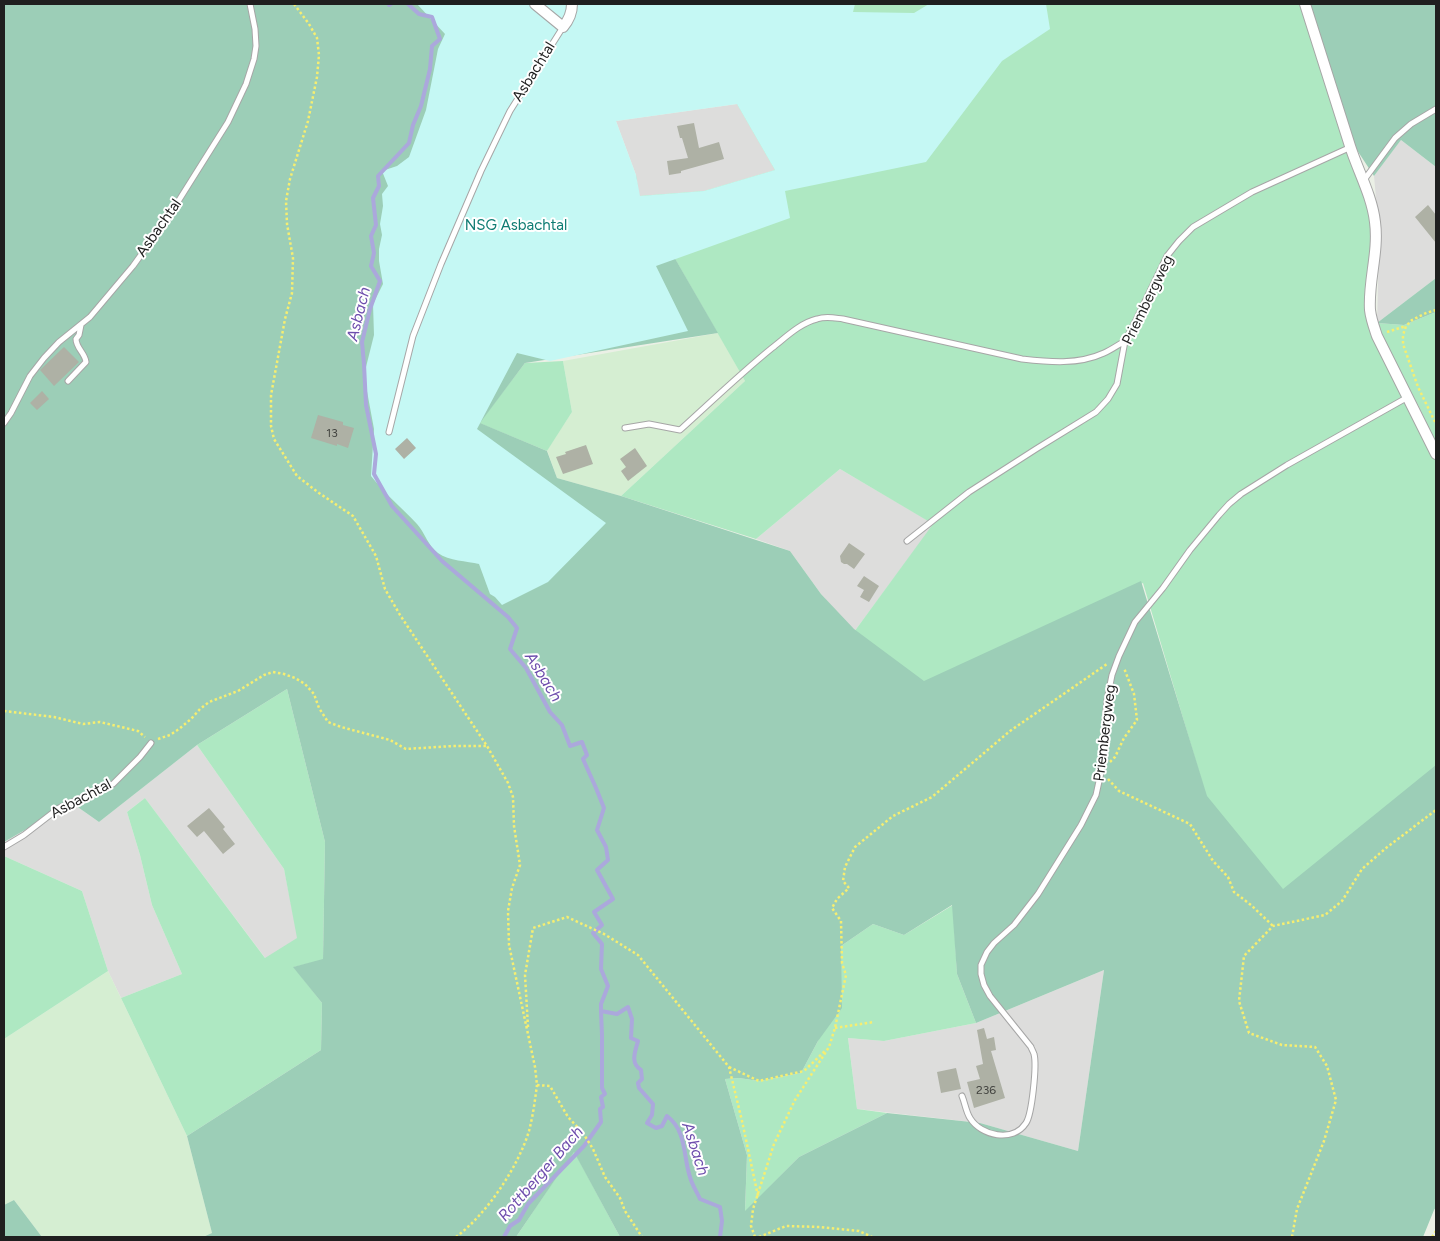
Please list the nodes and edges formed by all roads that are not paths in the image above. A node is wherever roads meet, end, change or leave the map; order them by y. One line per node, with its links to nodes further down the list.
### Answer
1 (250, 4): 9 (lane, Asbachtal)
2 (535, 4): 5 (street, Asbachtal)
3 (572, 4): 5 (street)
4 (1305, 4): 7 (street)
5 (563, 27): 15 (lane, Asbachtal)
6 (1436, 109): 8 (lane)
7 (1351, 147): 8 (street); 10 (lane, Priembergweg)
8 (1364, 180): 12 (street)
9 (81, 324): 11 (lane); 13 (lane, Asbachtal)
10 (1125, 341): 14 (lane); 17 (lane, Priembergweg)
11 (68, 381)
12 (1408, 397): 16 (street); 20 (lane, Priembergweg)
13 (4, 423)
14 (626, 428)
15 (389, 432)
16 (1436, 454)
17 (907, 541)
18 (151, 743): 19 (lane, Asbachtal)
19 (4, 847)
20 (962, 1096)

